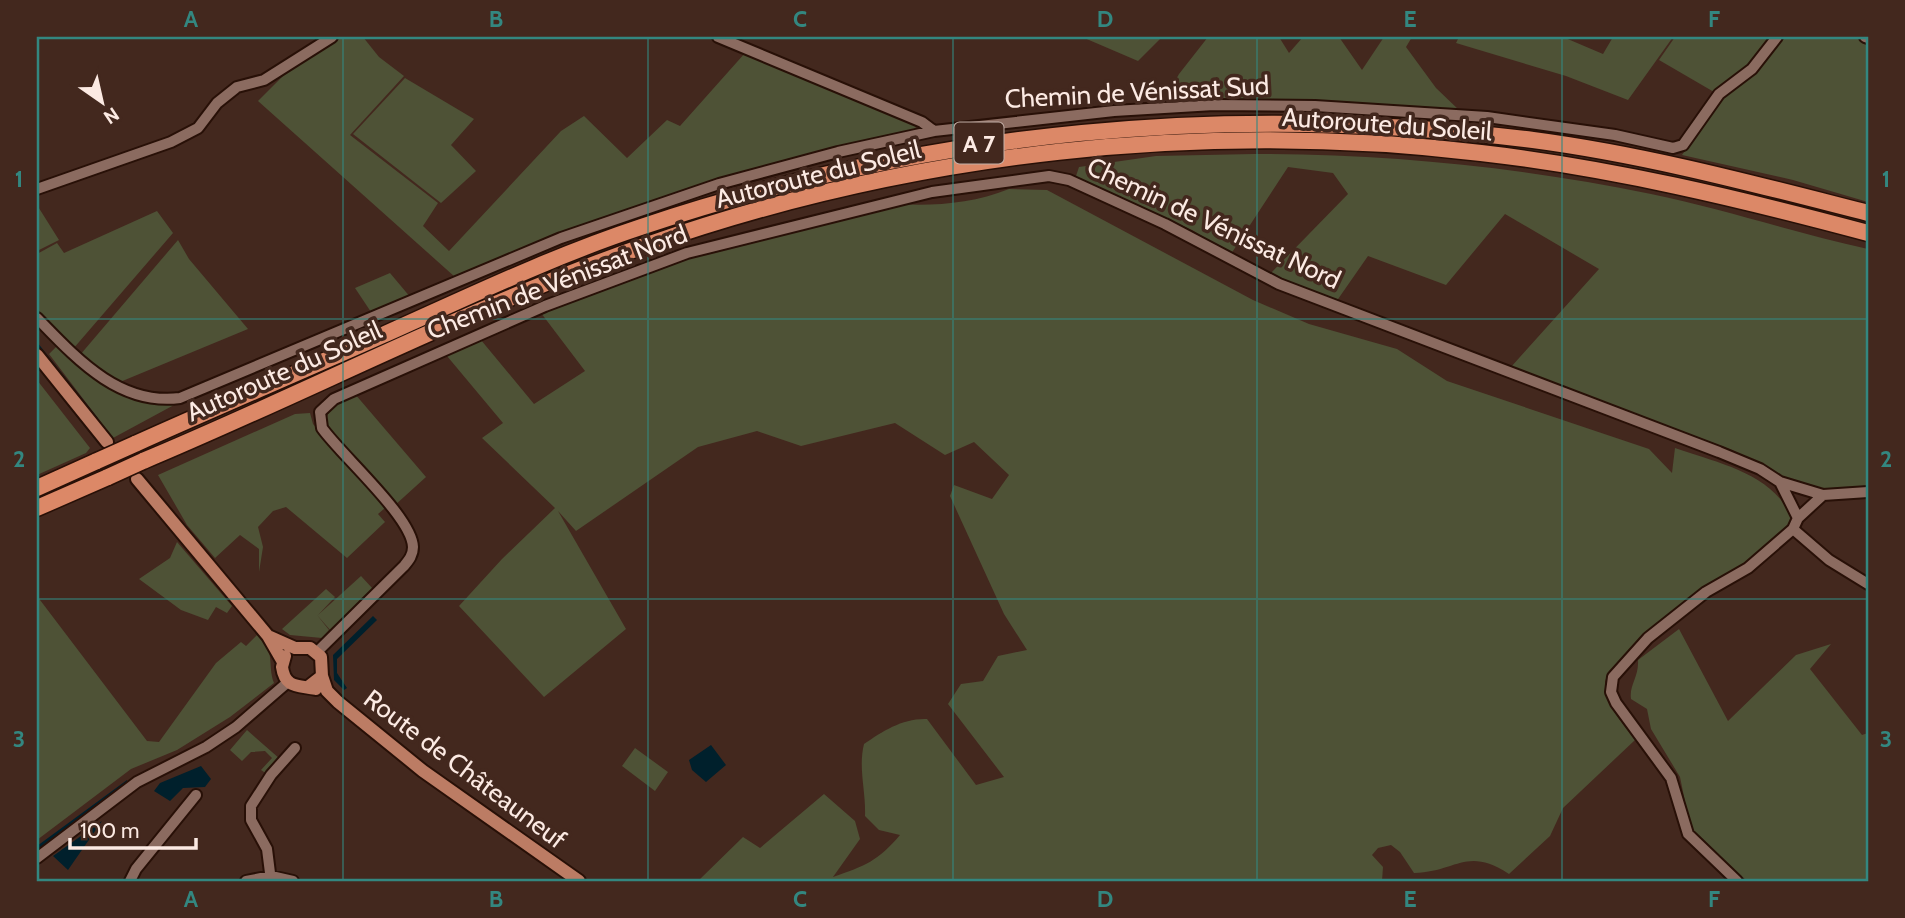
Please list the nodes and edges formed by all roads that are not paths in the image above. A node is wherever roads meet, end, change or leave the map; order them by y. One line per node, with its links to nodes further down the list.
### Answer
1 (332, 37): 5 (street)
2 (718, 37): 4 (street)
3 (1777, 37): 4 (street, Chemin de Vénissat Sud)
4 (934, 131): 8 (street)
5 (37, 188)
6 (1868, 214): 13 (highway, Autoroute du Soleil / A 7, bridge)
7 (1868, 233): 16 (highway, Autoroute du Soleil / A 7, bridge)
8 (37, 318)
9 (37, 355): 10 (main road)
10 (107, 442)
11 (137, 480): 19 (main road)
12 (1780, 482): 15 (street, Chemin de Vénissat Nord); 17 (street); 21 (street, Chemin de Vénissat Nord)
13 (37, 488)
14 (1868, 492): 15 (street)
15 (1823, 495): 17 (street)
16 (37, 508)
17 (1796, 523): 18 (street); 35 (street)
18 (1868, 584)
19 (268, 636): 20 (main road); 22 (main road)
20 (295, 648): 21 (main road); 22 (main road)
21 (317, 652): 23 (main road, Route de Châteauneuf)
22 (283, 662): 24 (main road)
23 (322, 676): 25 (main road); 26 (main road, Route de Châteauneuf)
24 (288, 682): 25 (main road, Route de Châteauneuf); 29 (street)
25 (308, 687): 26 (main road, Route de Châteauneuf)
26 (327, 691): 34 (main road, Route de Châteauneuf)
27 (295, 748): 30 (street)
28 (196, 795): 31 (street)
29 (37, 858)
30 (271, 879): 32 (street); 33 (street)
31 (130, 881)
32 (246, 881)
33 (293, 881)
34 (579, 881)
35 (1737, 881)

